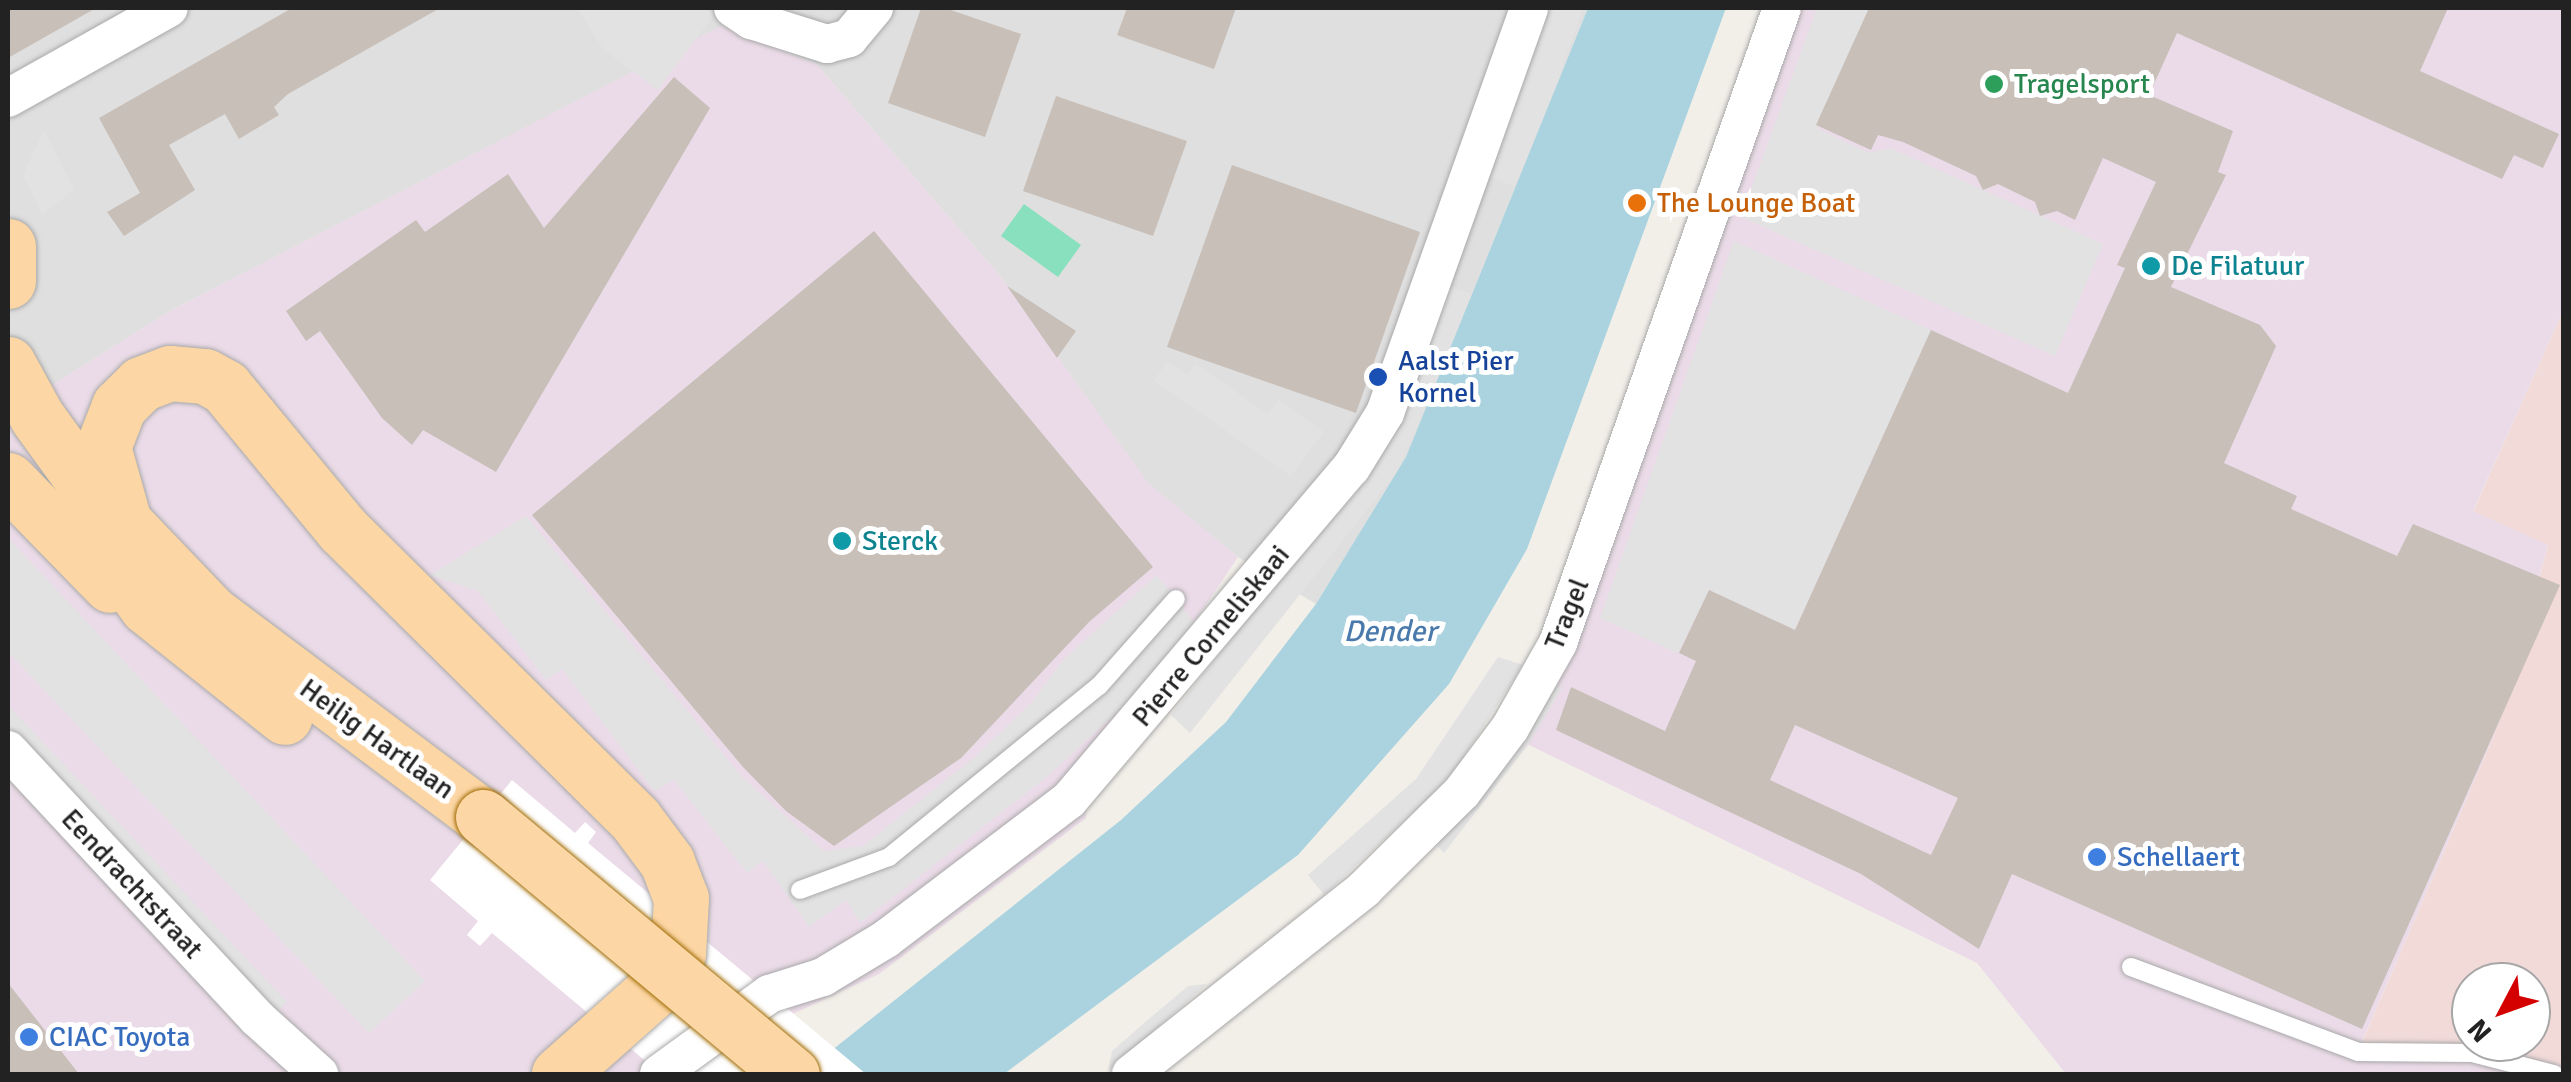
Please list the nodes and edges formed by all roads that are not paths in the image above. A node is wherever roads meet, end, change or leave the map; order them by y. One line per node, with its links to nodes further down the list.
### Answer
1 (169, 8): 6 (street)
2 (733, 8): 3 (street)
3 (874, 8)
4 (1529, 8): 23 (street, Pierre Corneliskaai)
5 (1782, 8): 26 (street, Tragel)
6 (10, 101)
7 (8, 246): 8 (main road)
8 (8, 281)
9 (8, 364): 12 (main road, Heilig Hartlaan)
10 (8, 417): 14 (main road, Heilig Hartlaan)
11 (8, 480): 14 (main road)
12 (124, 522): 16 (main road, Heilig Hartlaan); 22 (main road)
13 (1176, 599): 17 (lane)
14 (147, 607): 16 (main road, Heilig Hartlaan)
15 (8, 750): 19 (street, Eendrachtstraat)
16 (471, 831): 24 (main road, Heilig Hartlaan); 25 (main road, Heilig Hartlaan, bridge)
17 (800, 890)
18 (2131, 966): 27 (lane)
19 (256, 1018): 20 (street, Eendrachtstraat); 21 (street, Eendrachtstraat)
20 (289, 1074)
21 (319, 1074)
22 (559, 1074)
23 (659, 1074)
24 (734, 1074)
25 (792, 1074)
26 (1131, 1074)
27 (2554, 1074)

